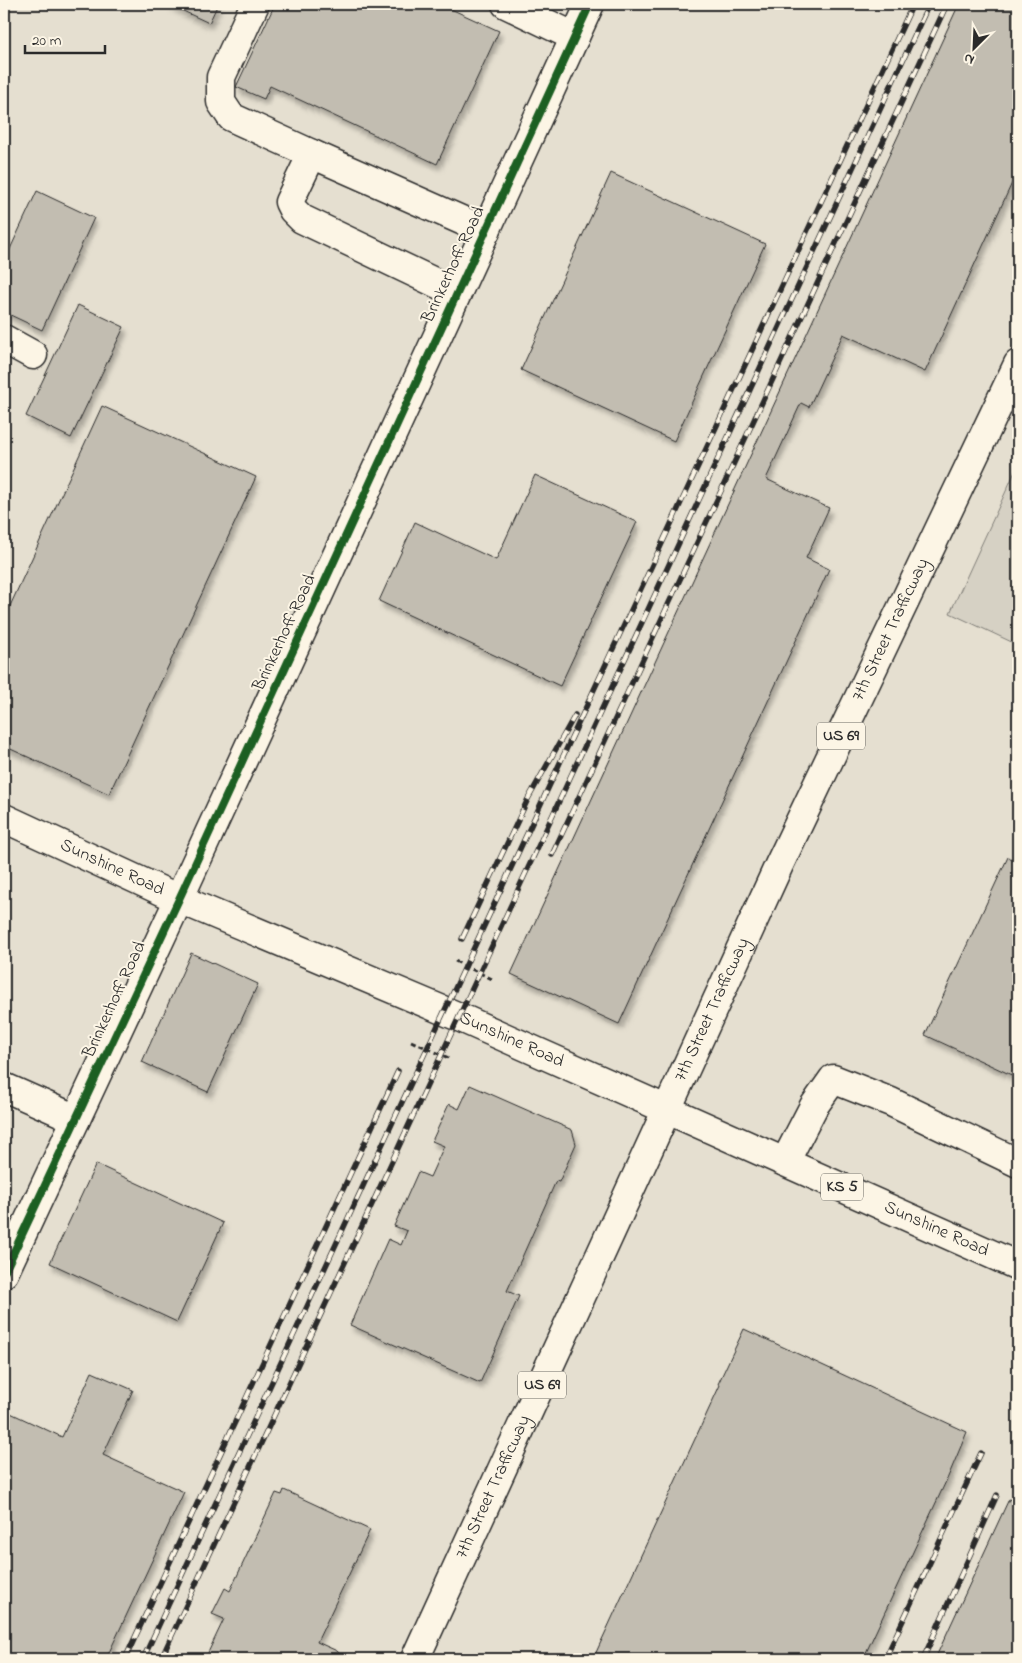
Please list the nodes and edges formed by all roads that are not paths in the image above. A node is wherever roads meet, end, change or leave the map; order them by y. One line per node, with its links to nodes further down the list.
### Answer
1 (256, 4): 5 (main road)
2 (506, 4): 4 (main road)
3 (590, 4): 4 (main road, Brinkerhoff Road)
4 (575, 37): 6 (main road, Brinkerhoff Road)
5 (312, 154): 6 (main road); 7 (main road)
6 (486, 231): 7 (main road, Brinkerhoff Road)
7 (457, 293): 12 (main road, Brinkerhoff Road)
8 (4, 340): 9 (main road)
9 (33, 354)
10 (1018, 364): 14 (main road, 7th Street Trafficway / US 69)
11 (4, 818): 12 (main road, Sunshine Road)
12 (179, 899): 14 (main road, Sunshine Road); 15 (main road, Brinkerhoff Road)
13 (4, 1087): 15 (main road)
14 (668, 1110): 16 (main road, Sunshine Road / KS 5); 20 (main road, 7th Street Trafficway / US 69)
15 (76, 1119): 19 (main road, Brinkerhoff Road)
16 (784, 1162): 17 (main road); 18 (main road, Sunshine Road / KS 5)
17 (1018, 1163)
18 (1018, 1266)
19 (4, 1272)
20 (416, 1659)

